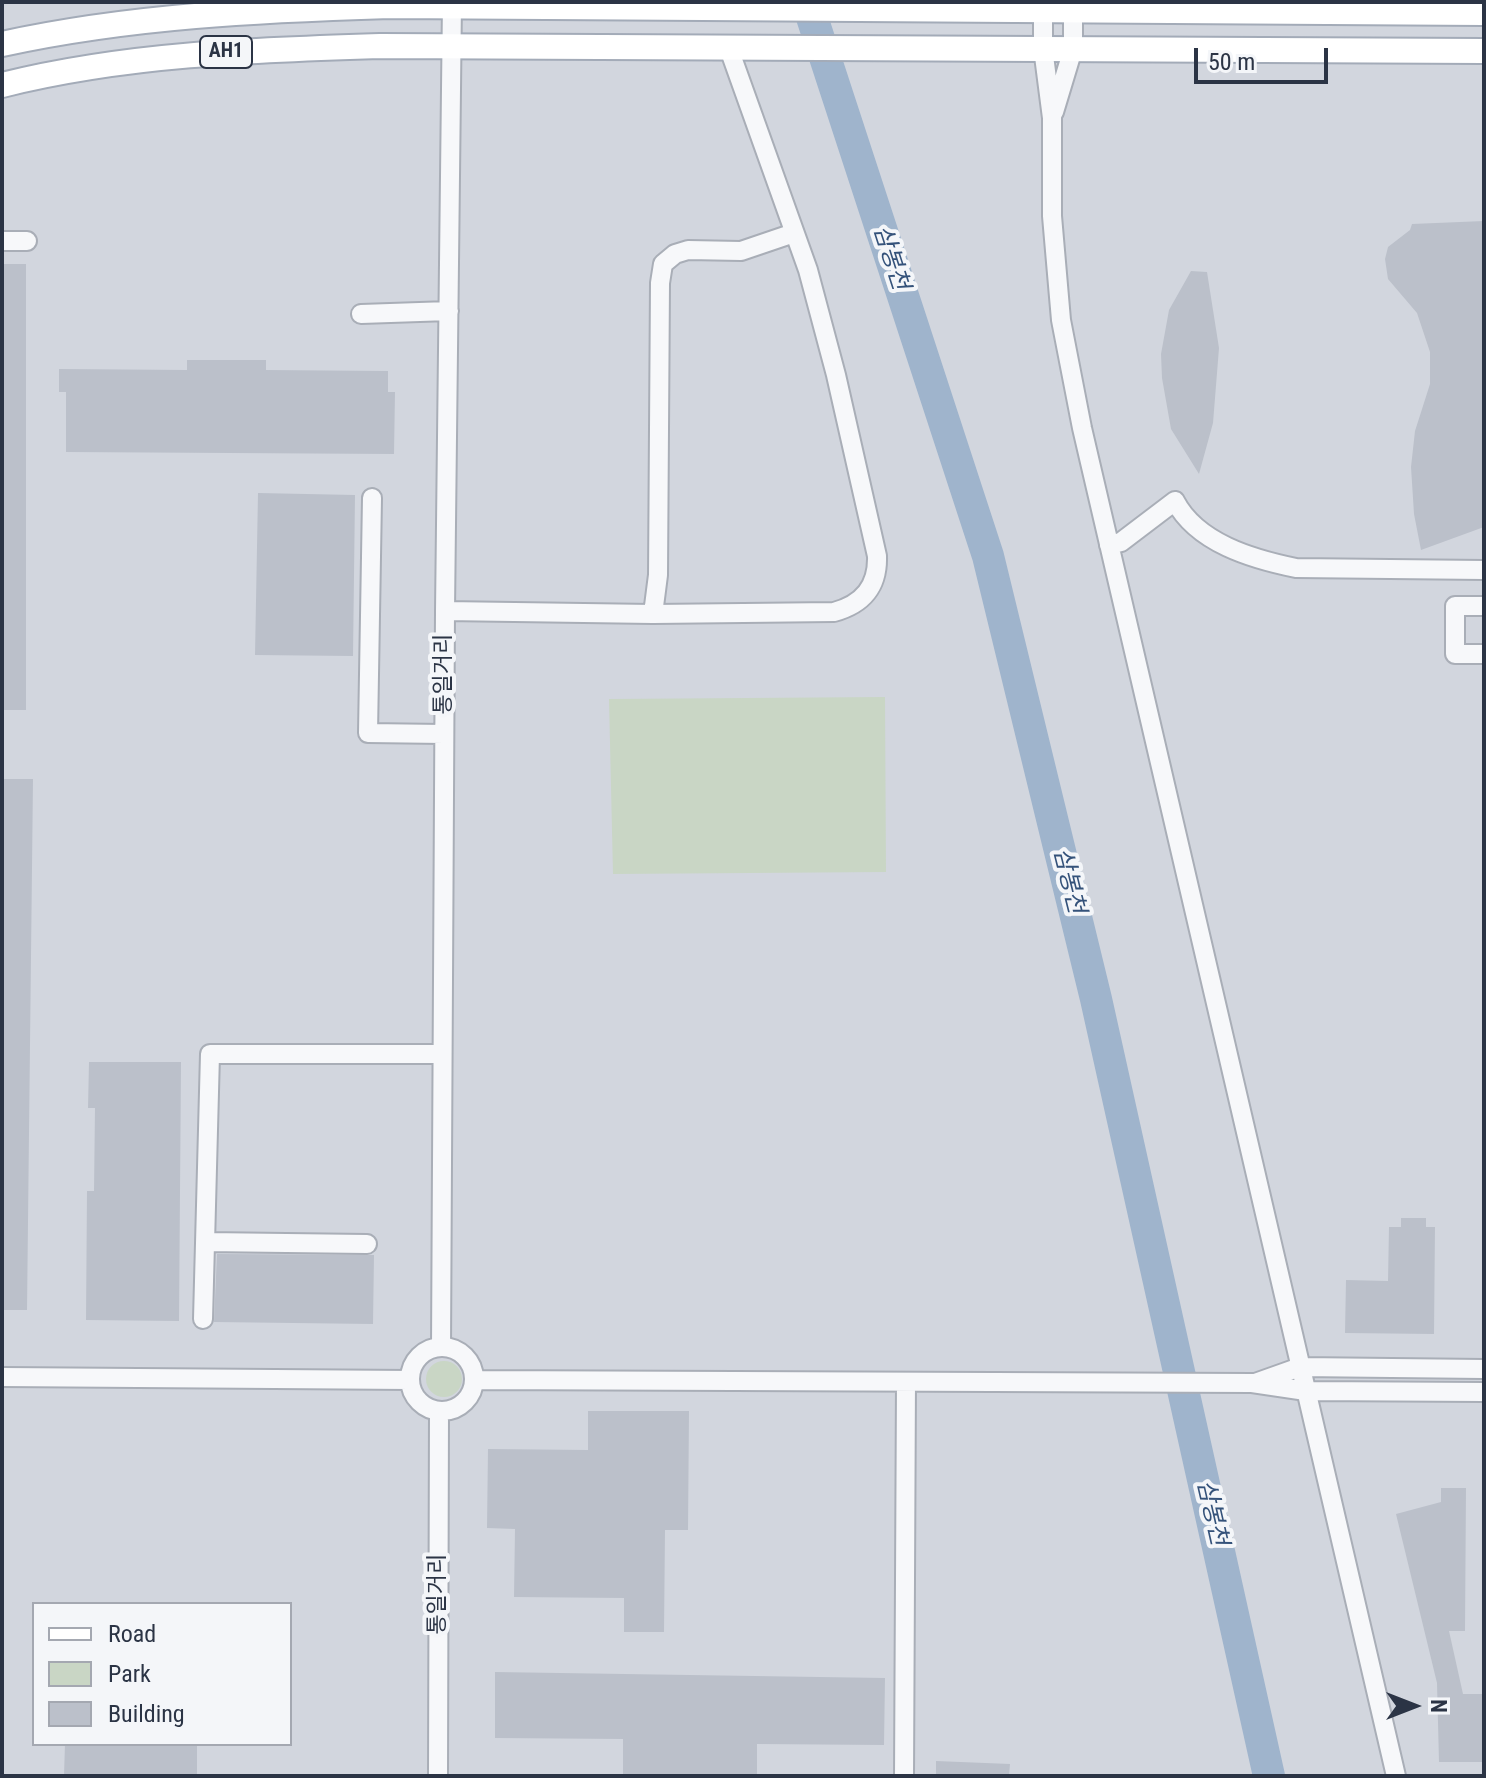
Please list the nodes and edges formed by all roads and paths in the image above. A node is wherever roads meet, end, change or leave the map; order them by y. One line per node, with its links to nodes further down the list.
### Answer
1 (452, 4): 2 (main road, AH1); 5 (main road, AH1); 6 (street, 통일거리)
2 (1043, 6): 3 (main road, AH1); 8 (street)
3 (1073, 6): 4 (main road, AH1); 9 (street)
4 (1484, 13)
5 (2, 44)
6 (452, 45): 7 (main road, AH1); 11 (main road, AH1); 16 (street, 통일거리)
7 (728, 46): 8 (main road, AH1); 13 (street)
8 (1043, 48): 9 (main road, AH1); 12 (street)
9 (1073, 49): 10 (main road, AH1); 12 (street)
10 (1484, 51)
11 (2, 85)
12 (1052, 118): 19 (street)
13 (794, 233): 23 (street); 23 (street)
14 (2, 241): 15 (street)
15 (27, 241)
16 (449, 311): 17 (street); 22 (street, 통일거리)
17 (361, 314)
18 (372, 498): 25 (street)
19 (1109, 545): 20 (street); 31 (street)
20 (1484, 570)
21 (1484, 606): 24 (street)
22 (445, 611): 23 (street); 25 (street, 통일거리)
23 (653, 614)
24 (1484, 654)
25 (444, 734): 26 (street, 통일거리)
26 (441, 1054): 27 (street); 30 (street, 통일거리)
27 (206, 1242): 28 (street); 29 (street)
28 (367, 1244)
29 (203, 1319)
30 (441, 1347): 34 (street); 35 (street)
31 (1300, 1367): 32 (street); 37 (street); 38 (street)
32 (1484, 1369)
33 (2, 1377): 34 (street)
34 (410, 1380): 40 (street)
35 (475, 1380): 36 (street); 40 (street)
36 (906, 1382): 37 (street); 42 (street)
37 (1252, 1383): 38 (street)
38 (1306, 1391): 39 (street); 43 (street)
39 (1484, 1392)
40 (439, 1411): 41 (street, 통일거리)
41 (438, 1776)
42 (904, 1776)
43 (1396, 1776)

